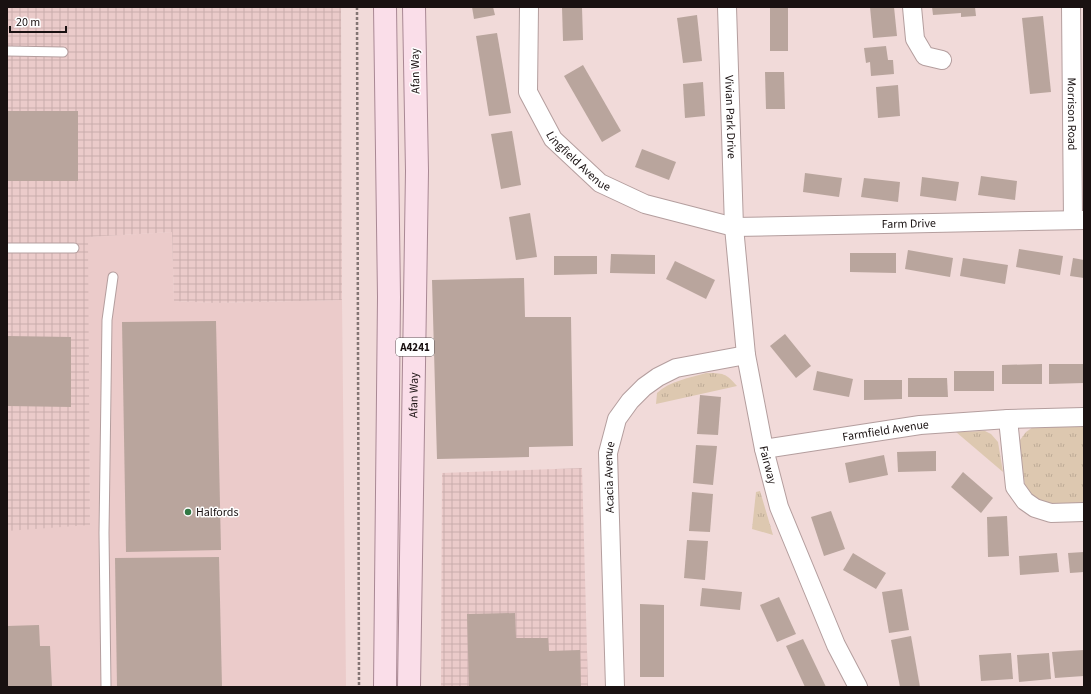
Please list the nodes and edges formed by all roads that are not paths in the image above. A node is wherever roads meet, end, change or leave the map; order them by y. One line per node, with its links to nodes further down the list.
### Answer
1 (385, 7): 21 (main road, A4241)
2 (414, 7): 22 (main road, Afan Way / A4241)
3 (529, 7): 11 (street, Lingfield Avenue)
4 (727, 7): 11 (street, Vivian Park Drive)
5 (912, 7): 9 (street)
6 (1071, 7): 10 (street, Morrison Road)
7 (7, 51): 8 (lane)
8 (63, 52)
9 (942, 60)
10 (1079, 220): 11 (street, Farm Drive)
11 (734, 227): 15 (street, Fairway)
12 (7, 248): 13 (lane)
13 (74, 248)
14 (113, 276): 20 (lane)
15 (746, 355): 18 (street, Fairway); 23 (street, Acacia Avenue)
16 (1084, 417): 17 (street, Farmfield Avenue)
17 (1008, 419): 18 (street, Farmfield Avenue); 19 (street)
18 (764, 449): 24 (street, Fairway)
19 (1084, 512)
20 (106, 687)
21 (385, 687)
22 (410, 687)
23 (615, 687)
24 (858, 687)

